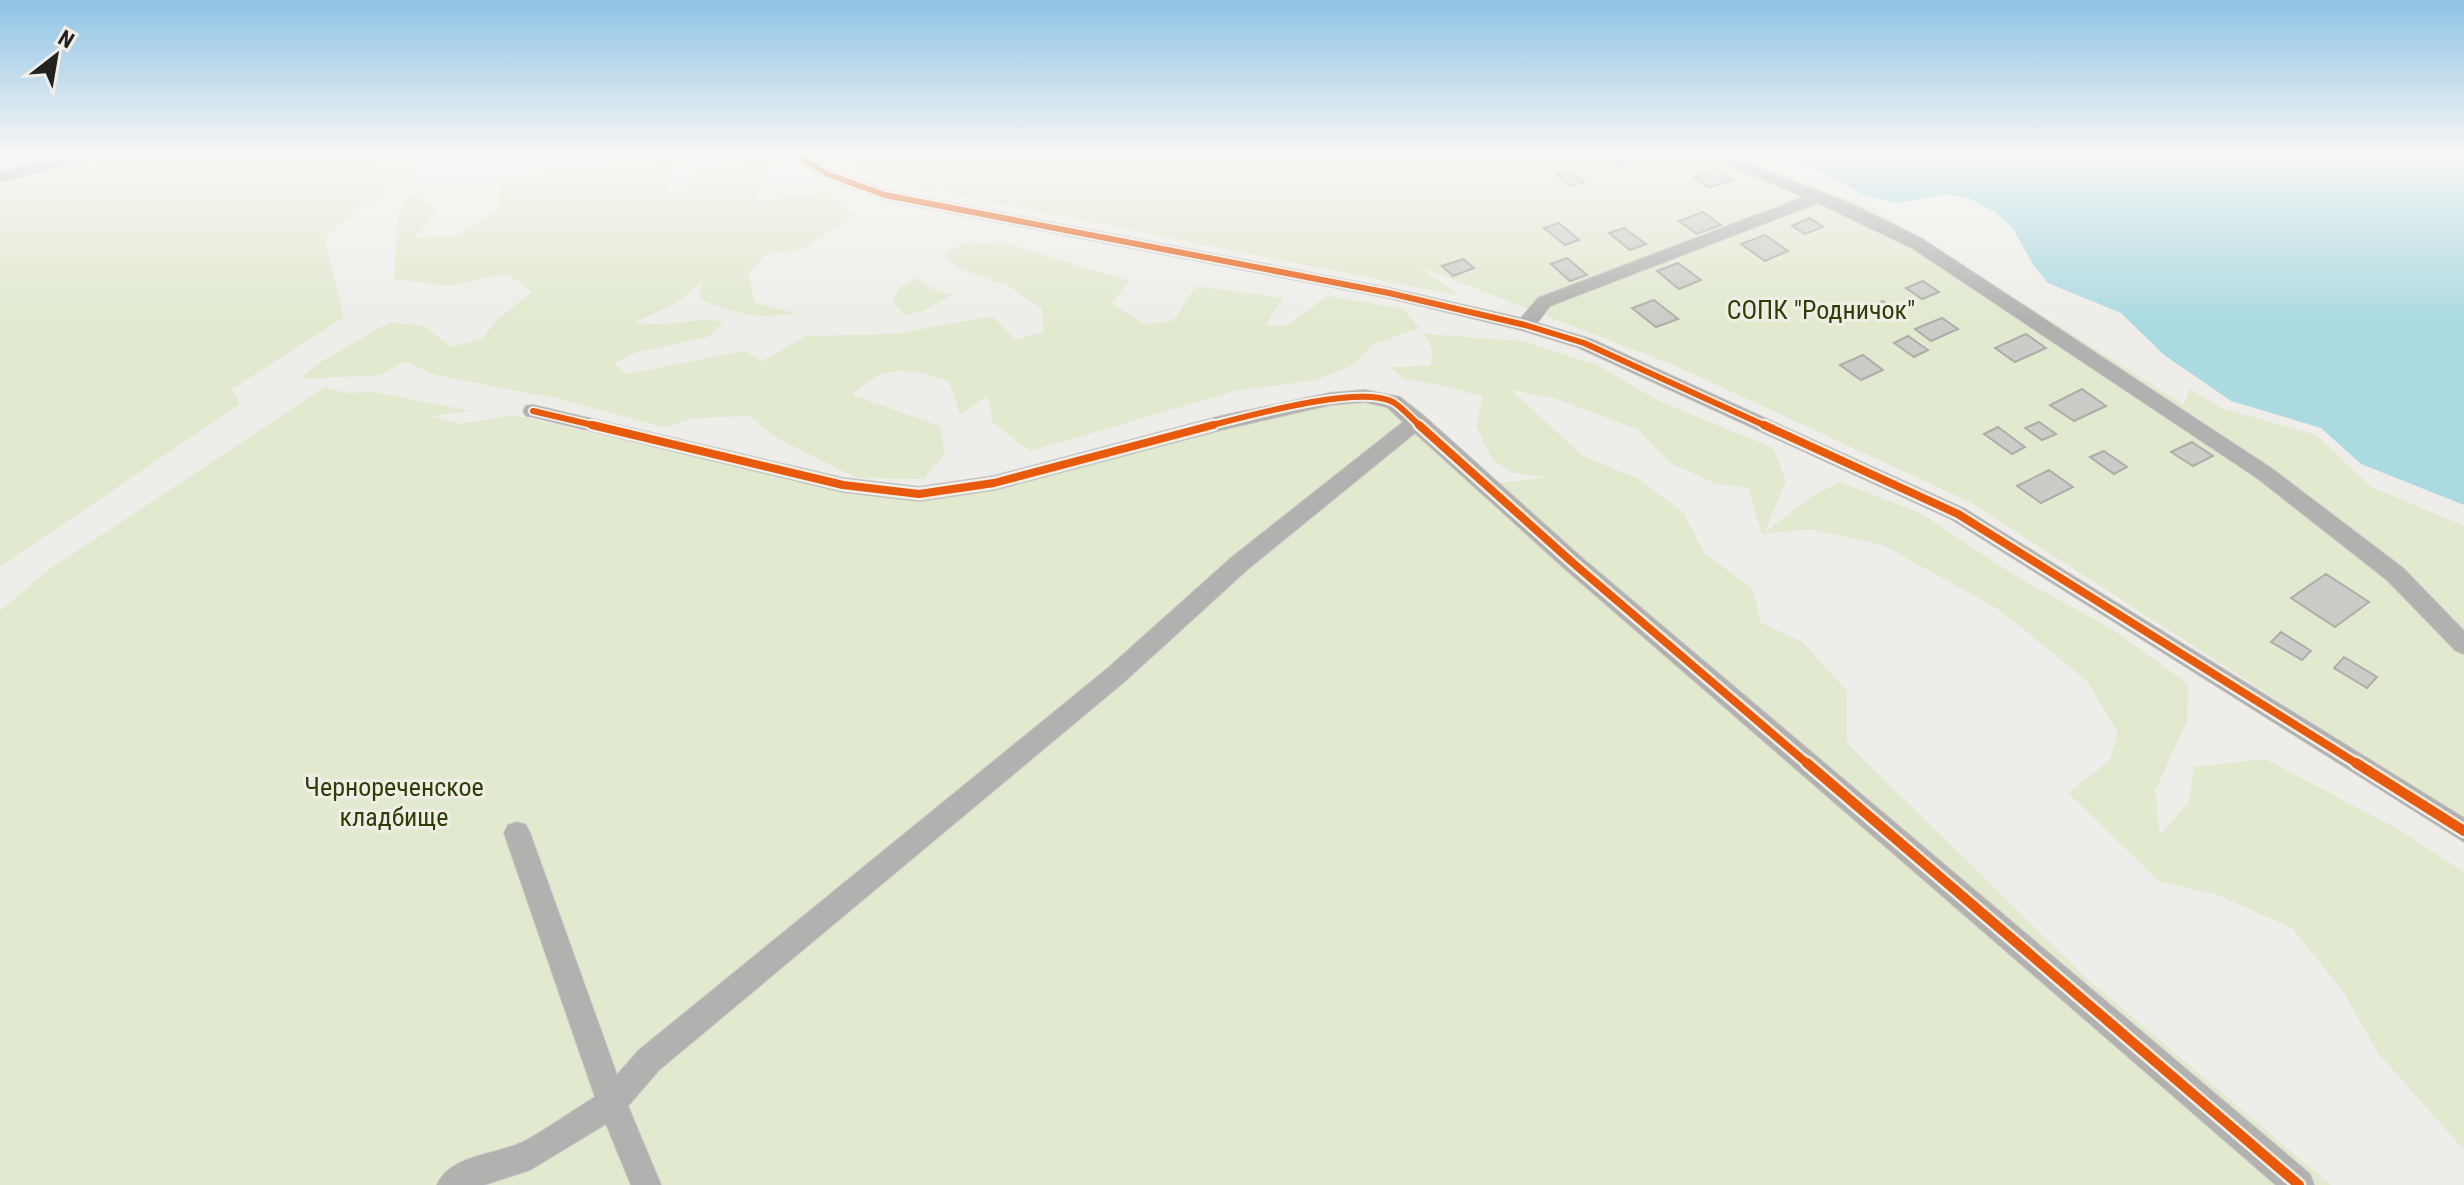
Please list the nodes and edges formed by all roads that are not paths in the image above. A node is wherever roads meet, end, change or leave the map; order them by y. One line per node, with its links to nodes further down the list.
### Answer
1 (959, 209): 4 (street)
2 (1786, 209): 4 (street)
3 (1849, 209): 7 (street)
4 (1525, 325): 8 (street)
5 (533, 411): 6 (street)
6 (1417, 421): 10 (street); 13 (street)
7 (2464, 645)
8 (2464, 831)
9 (517, 833): 10 (street)
10 (612, 1103): 11 (street); 12 (street)
11 (452, 1185)
12 (646, 1185)
13 (2299, 1185)

